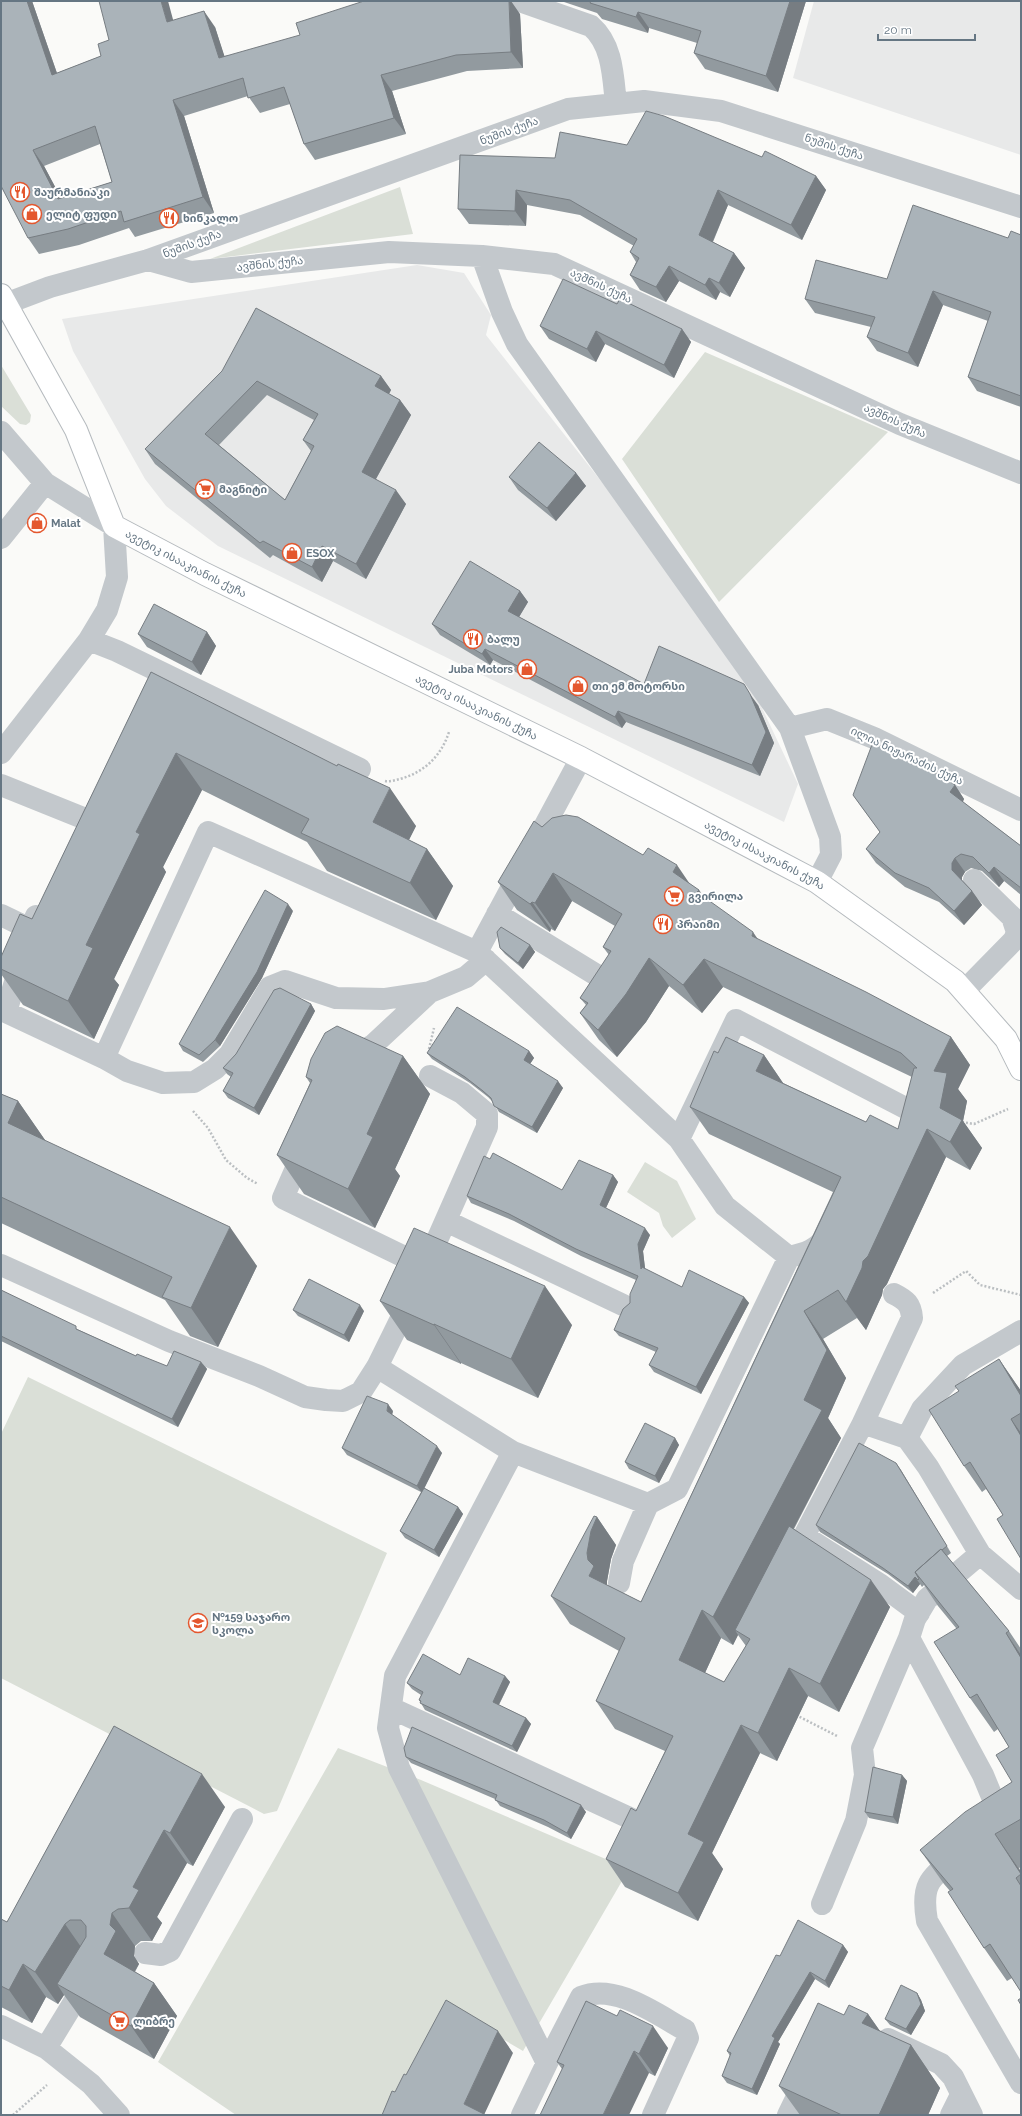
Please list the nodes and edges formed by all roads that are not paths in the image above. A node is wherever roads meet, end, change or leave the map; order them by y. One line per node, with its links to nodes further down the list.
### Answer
1 (520, 1): 2 (street)
2 (616, 104): 3 (street, ნუშის ქუჩა); 5 (street, ნუშის ქუჩა)
3 (1021, 207)
4 (482, 256): 5 (street, ავშნის ქუჩა); 8 (street, ავშნის ქუჩა); 13 (street)
5 (148, 260): 6 (street, ნუშის ქუჩა)
6 (3, 299): 10 (main road, ავეტიკ ისააკიანის ქუჩა)
7 (1, 432): 9 (street)
8 (1021, 473)
9 (45, 483): 10 (street); 11 (street)
10 (114, 526): 12 (street); 15 (main road, ავეტიკ ისააკიანის ქუჩა)
11 (1, 538)
12 (89, 640): 14 (street); 16 (street)
13 (790, 728): 19 (street, ილია ნიჟარაძის ქუჩა); 23 (street)
14 (1, 753)
15 (581, 758): 23 (main road, ავეტიკ ისააკიანის ქუჩა); 25 (street)
16 (360, 769)
17 (1, 785): 20 (street)
18 (93, 797): 20 (street)
19 (1021, 810)
20 (83, 818): 21 (street)
21 (72, 840)
22 (974, 880): 30 (street)
23 (817, 882): 30 (main road, ავეტიკ ისააკიანის ქუჩა)
24 (45, 897): 27 (street)
25 (497, 914): 28 (street); 29 (street)
26 (1, 915): 27 (street)
27 (30, 929): 32 (street)
28 (481, 956): 31 (street); 32 (street); 38 (street)
29 (603, 979)
30 (964, 991): 33 (main road, ავეტიკ ისააკიანის ქუჩა)
31 (430, 992): 32 (street); 34 (street)
32 (104, 1058)
33 (1021, 1068)
34 (336, 1074)
35 (430, 1076): 40 (street)
36 (918, 1114): 38 (street)
37 (311, 1133): 43 (street)
38 (679, 1139): 41 (street)
39 (838, 1219): 41 (street)
40 (446, 1221): 43 (street); 45 (street)
41 (789, 1257): 51 (street)
42 (1, 1265): 47 (street)
43 (425, 1267): 47 (street)
44 (894, 1294): 48 (street)
45 (624, 1305)
46 (1021, 1331): 49 (street)
47 (377, 1367): 50 (street)
48 (863, 1423): 49 (street); 52 (street)
49 (907, 1438): 53 (street)
50 (513, 1452): 51 (street); 59 (street)
51 (648, 1504): 55 (street)
52 (804, 1536): 54 (street); 57 (street)
53 (980, 1554): 56 (street); 57 (street)
54 (782, 1577)
55 (618, 1584)
56 (1021, 1589)
57 (919, 1613): 58 (street)
58 (909, 1638): 62 (street); 70 (street)
59 (391, 1708): 61 (street); 69 (street)
60 (242, 1819): 63 (street)
61 (634, 1820)
62 (822, 1904)
63 (145, 1953)
64 (98, 1964): 67 (street)
65 (1, 2026): 67 (street)
66 (870, 2030): 71 (street)
67 (46, 2048): 72 (street)
68 (814, 2060): 75 (street)
69 (547, 2063): 73 (street); 74 (street)
70 (1021, 2083)
71 (961, 2094): 76 (street); 77 (street)
72 (119, 2115)
73 (522, 2115)
74 (653, 2115)
75 (788, 2115)
76 (951, 2115)
77 (972, 2115)

